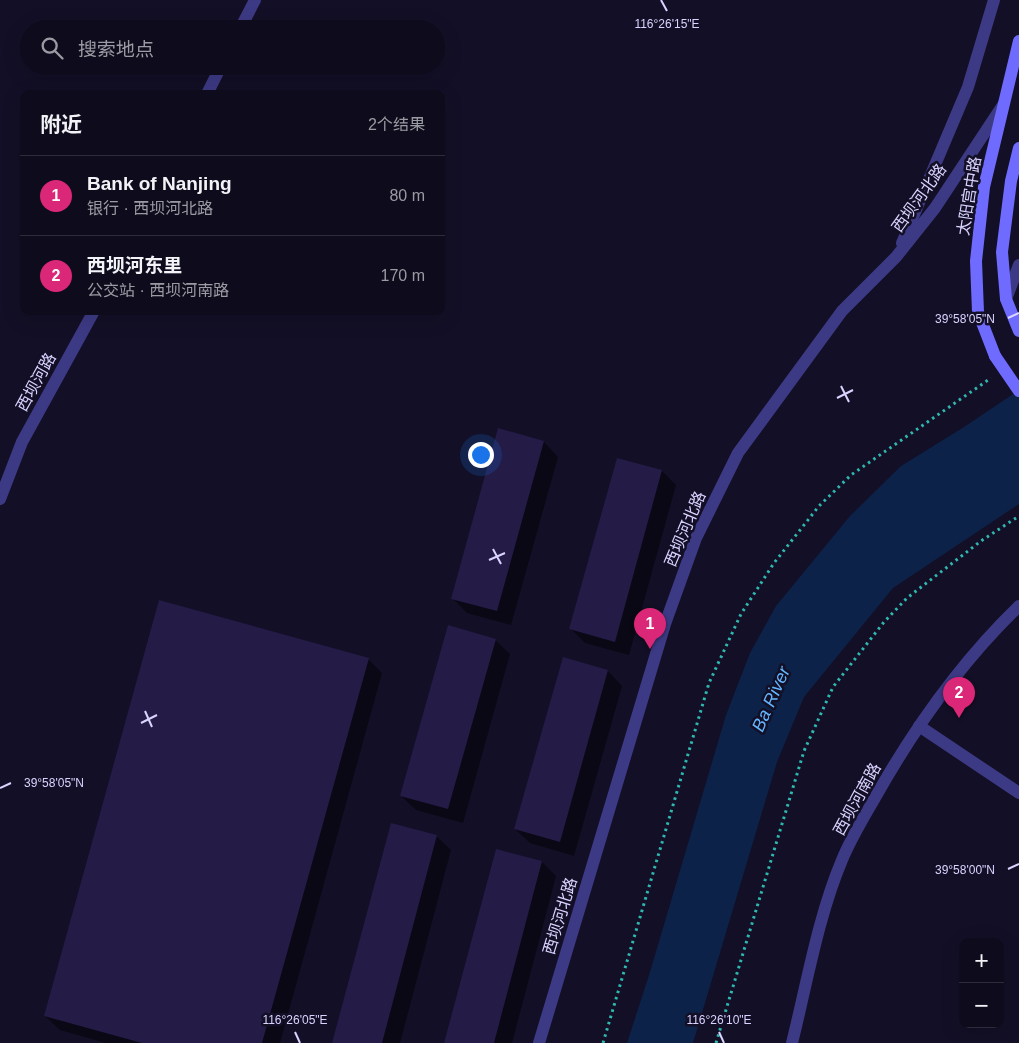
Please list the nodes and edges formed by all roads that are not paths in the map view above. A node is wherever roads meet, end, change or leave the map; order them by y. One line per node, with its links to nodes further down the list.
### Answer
1 (255, 0): 3 (street)
2 (994, 0): 9 (street)
3 (245, 20)
4 (1019, 41): 7 (main road, 太阳宫中路)
5 (216, 75): 6 (street)
6 (209, 90)
7 (1004, 103): 9 (street, 西坝河北路); 14 (main road, 太阳宫中路, bridge)
8 (1019, 148): 11 (main road)
9 (896, 257): 19 (street, 西坝河北路)
10 (1019, 265): 11 (street)
11 (1006, 298): 13 (main road)
12 (92, 315): 15 (street, 西坝河路)
13 (1019, 331)
14 (1019, 391)
15 (0, 499)
16 (1019, 606): 17 (street, 西坝河南路)
17 (919, 726): 18 (street); 20 (street, 西坝河南路)
18 (1019, 793)
19 (539, 1043)
20 (792, 1043)

